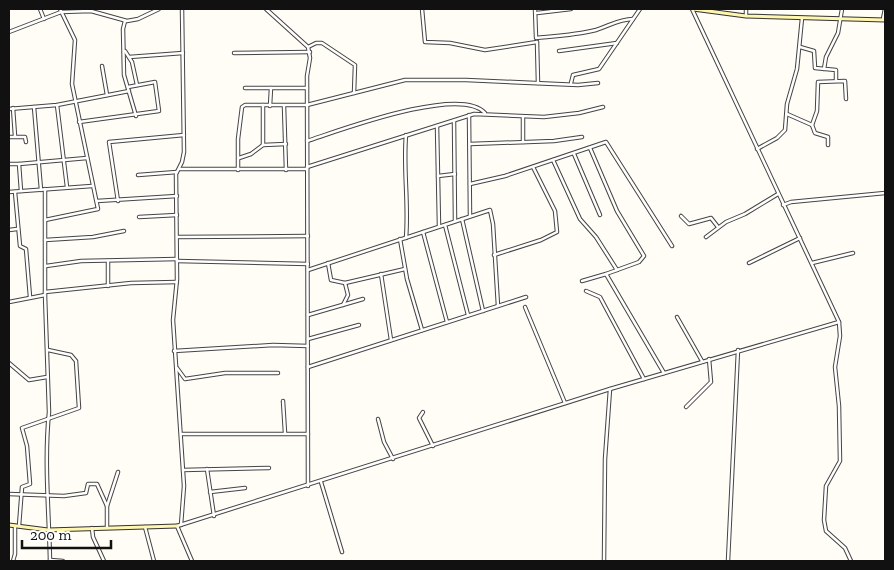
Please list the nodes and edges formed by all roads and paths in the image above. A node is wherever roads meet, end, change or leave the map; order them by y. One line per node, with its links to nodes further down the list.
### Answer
1 (40, 9): 19 (street)
2 (159, 9): 22 (street)
3 (182, 9): 32 (street)
4 (266, 9): 27 (street)
5 (422, 9): 25 (street)
6 (535, 9): 15 (street)
7 (571, 9): 15 (street)
8 (640, 9): 20 (street)
9 (692, 9): 16 (street); 81 (street)
10 (746, 9): 16 (street)
11 (842, 9): 18 (street)
12 (884, 9): 21 (street)
13 (60, 10): 14 (street); 19 (street); 49 (street)
14 (91, 10): 22 (street)
15 (537, 13): 24 (street)
16 (746, 16): 17 (street)
17 (802, 16): 18 (street); 28 (street)
18 (841, 17): 21 (street); 36 (street)
19 (44, 19): 23 (street)
20 (633, 19): 24 (street); 26 (street)
21 (884, 20)
22 (125, 21): 29 (street)
23 (9, 32)
24 (536, 38): 25 (street)
25 (537, 42): 38 (street)
26 (617, 43): 30 (street); 40 (street)
27 (308, 47): 31 (street); 46 (street)
28 (800, 47): 36 (street); 60 (street)
29 (124, 50): 34 (street); 45 (street)
30 (559, 51)
31 (310, 52): 33 (street); 44 (street)
32 (184, 53): 34 (street); 69 (street)
33 (234, 53)
34 (129, 57): 41 (street)
35 (102, 66): 47 (street)
36 (824, 69): 37 (street)
37 (836, 80): 48 (street); 66 (street)
38 (538, 83): 40 (street); 46 (street)
39 (598, 83): 40 (street)
40 (571, 84)
41 (137, 85): 45 (street); 62 (street)
42 (245, 88): 43 (street)
43 (271, 88): 44 (street); 53 (street)
44 (307, 88): 52 (street)
45 (129, 89): 47 (street); 62 (street)
46 (354, 93): 52 (street)
47 (107, 95): 49 (street)
48 (846, 99)
49 (75, 100): 50 (street); 65 (street)
50 (57, 105): 55 (street); 86 (street)
51 (263, 105): 53 (street); 78 (street); 84 (street)
52 (307, 105): 54 (street); 73 (street)
53 (270, 106): 54 (street)
54 (284, 106): 76 (street)
55 (34, 107): 57 (street); 87 (street)
56 (603, 107): 63 (street)
57 (13, 108): 58 (street); 68 (street)
58 (9, 109)
59 (486, 114): 61 (street); 63 (street); 73 (street)
60 (787, 114): 66 (street); 81 (street)
61 (470, 115): 64 (street); 77 (street)
62 (136, 116): 65 (street)
63 (522, 117): 75 (street)
64 (454, 121): 67 (street); 95 (street)
65 (79, 122): 83 (street)
66 (812, 125): 79 (street)
67 (438, 126): 70 (street); 97 (street)
68 (15, 136): 71 (street); 74 (street)
69 (184, 136): 92 (street); 108 (street)
70 (406, 136): 91 (street); 129 (street)
71 (9, 137)
72 (582, 137): 75 (street)
73 (307, 140): 91 (street)
74 (26, 142)
75 (523, 142): 77 (street)
76 (286, 144): 78 (street); 94 (street)
77 (470, 144): 98 (street)
78 (263, 145): 84 (street)
79 (828, 145)
80 (590, 148): 82 (street); 133 (street); 145 (street)
81 (757, 149): 106 (street)
82 (574, 154): 85 (street); 111 (street)
83 (87, 158): 86 (street); 99 (street)
84 (238, 158): 93 (street)
85 (553, 160): 90 (street); 145 (street)
86 (62, 161): 87 (street); 100 (street)
87 (39, 163): 89 (street); 101 (street)
88 (9, 164): 89 (street)
89 (19, 164): 102 (street)
90 (533, 167): 98 (street); 135 (street)
91 (307, 168): 94 (street); 126 (street)
92 (177, 170): 93 (street); 96 (street); 107 (street)
93 (238, 170): 94 (street)
94 (286, 170)
95 (455, 174): 97 (street); 118 (street)
96 (138, 175)
97 (438, 176): 120 (street)
98 (470, 184): 113 (street)
99 (92, 186): 100 (street); 109 (street)
100 (67, 188): 101 (street)
101 (43, 190): 102 (street); 117 (street)
102 (20, 191): 104 (street)
103 (9, 192): 104 (street)
104 (15, 192): 122 (street)
105 (885, 193): 110 (street)
106 (778, 194): 110 (street); 121 (street)
107 (176, 196): 108 (street); 112 (street)
108 (118, 201): 109 (street)
109 (97, 202): 117 (street)
110 (783, 205): 130 (street)
111 (600, 215)
112 (177, 216): 115 (street); 127 (street)
113 (470, 216): 116 (street); 135 (street)
114 (681, 216): 121 (street)
115 (139, 217)
116 (462, 219): 118 (street); 161 (street)
117 (45, 220): 131 (street)
118 (456, 221): 119 (street)
119 (445, 224): 120 (street); 163 (street)
120 (439, 226): 125 (street)
121 (718, 227): 128 (street)
122 (17, 229): 123 (street); 154 (street)
123 (9, 230)
124 (124, 231): 131 (street)
125 (423, 232): 129 (street); 165 (street)
126 (308, 236): 127 (street); 141 (street)
127 (177, 237): 136 (street)
128 (706, 237)
129 (406, 238): 132 (street)
130 (800, 238): 138 (street); 140 (street)
131 (45, 240): 142 (street)
132 (400, 240): 139 (street); 143 (street)
133 (672, 246)
134 (853, 253): 140 (street)
135 (494, 255): 159 (street)
136 (177, 260): 137 (street); 141 (street); 149 (street)
137 (108, 261): 142 (street); 151 (street)
138 (749, 262)
139 (328, 263): 144 (street); 150 (street)
140 (812, 263): 166 (street)
141 (308, 264): 144 (street)
142 (46, 266): 153 (street)
143 (405, 269): 146 (street); 168 (street)
144 (308, 270): 162 (street)
145 (616, 270): 147 (street)
146 (381, 274): 150 (street); 170 (street)
147 (606, 274): 148 (street); 180 (street)
148 (582, 281)
149 (176, 282): 151 (street); 174 (street)
150 (345, 283): 158 (street)
151 (108, 286): 153 (street)
152 (586, 291): 183 (street)
153 (45, 293): 154 (street); 172 (street)
154 (30, 297): 157 (street)
155 (526, 297): 159 (street)
156 (363, 299): 158 (street)
157 (9, 302)
158 (343, 305): 162 (street)
159 (498, 306): 161 (street)
160 (525, 307): 186 (street)
161 (483, 311): 163 (street)
162 (308, 315): 169 (street)
163 (468, 316): 165 (street)
164 (677, 317): 176 (street)
165 (448, 322): 168 (street)
166 (839, 322): 173 (street); 225 (street)
167 (359, 325): 169 (street)
168 (422, 330): 170 (street)
169 (308, 339): 171 (street)
170 (391, 340): 179 (street)
171 (308, 346): 174 (street); 179 (street)
172 (47, 350): 182 (street); 190 (street)
173 (738, 350): 175 (street); 224 (street)
174 (174, 351): 178 (street)
175 (710, 359): 176 (street); 187 (street)
176 (702, 361): 180 (street)
177 (9, 363): 182 (street)
178 (176, 366): 181 (street); 192 (street)
179 (308, 367): 193 (street)
180 (664, 372): 183 (street)
181 (278, 373)
182 (47, 377): 190 (street)
183 (644, 378): 184 (street)
184 (610, 389): 186 (street); 223 (street)
185 (283, 401): 191 (street)
186 (565, 404): 194 (street)
187 (686, 407)
188 (423, 412): 194 (street)
189 (378, 419): 195 (street)
190 (48, 421): 205 (street); 206 (street)
191 (285, 433): 192 (street); 193 (street)
192 (181, 434): 198 (street)
193 (308, 434): 201 (street)
194 (434, 446): 195 (street)
195 (392, 459): 200 (street)
196 (269, 468): 197 (street)
197 (207, 469): 198 (street); 203 (street)
198 (183, 470): 211 (street)
199 (118, 472): 207 (street)
200 (321, 482): 201 (street); 216 (street)
201 (308, 486): 208 (street)
202 (245, 488): 203 (street)
203 (210, 492): 208 (street)
204 (9, 494): 205 (street)
205 (21, 494): 206 (street); 210 (street)
206 (47, 496): 207 (street); 215 (street)
207 (107, 506): 214 (street)
208 (214, 516): 211 (street)
209 (9, 525): 210 (street)
210 (17, 526): 215 (street); 217 (street)
211 (179, 526): 212 (street); 222 (street)
212 (145, 527): 214 (street); 221 (street)
213 (92, 528): 214 (street); 215 (street); 220 (street)
214 (107, 528)
215 (48, 530): 218 (street)
216 (342, 552)
217 (12, 561)
218 (50, 561): 219 (street)
219 (63, 561)
220 (104, 561)
221 (154, 561)
222 (192, 561)
223 (604, 561)
224 (728, 561)
225 (851, 561)

